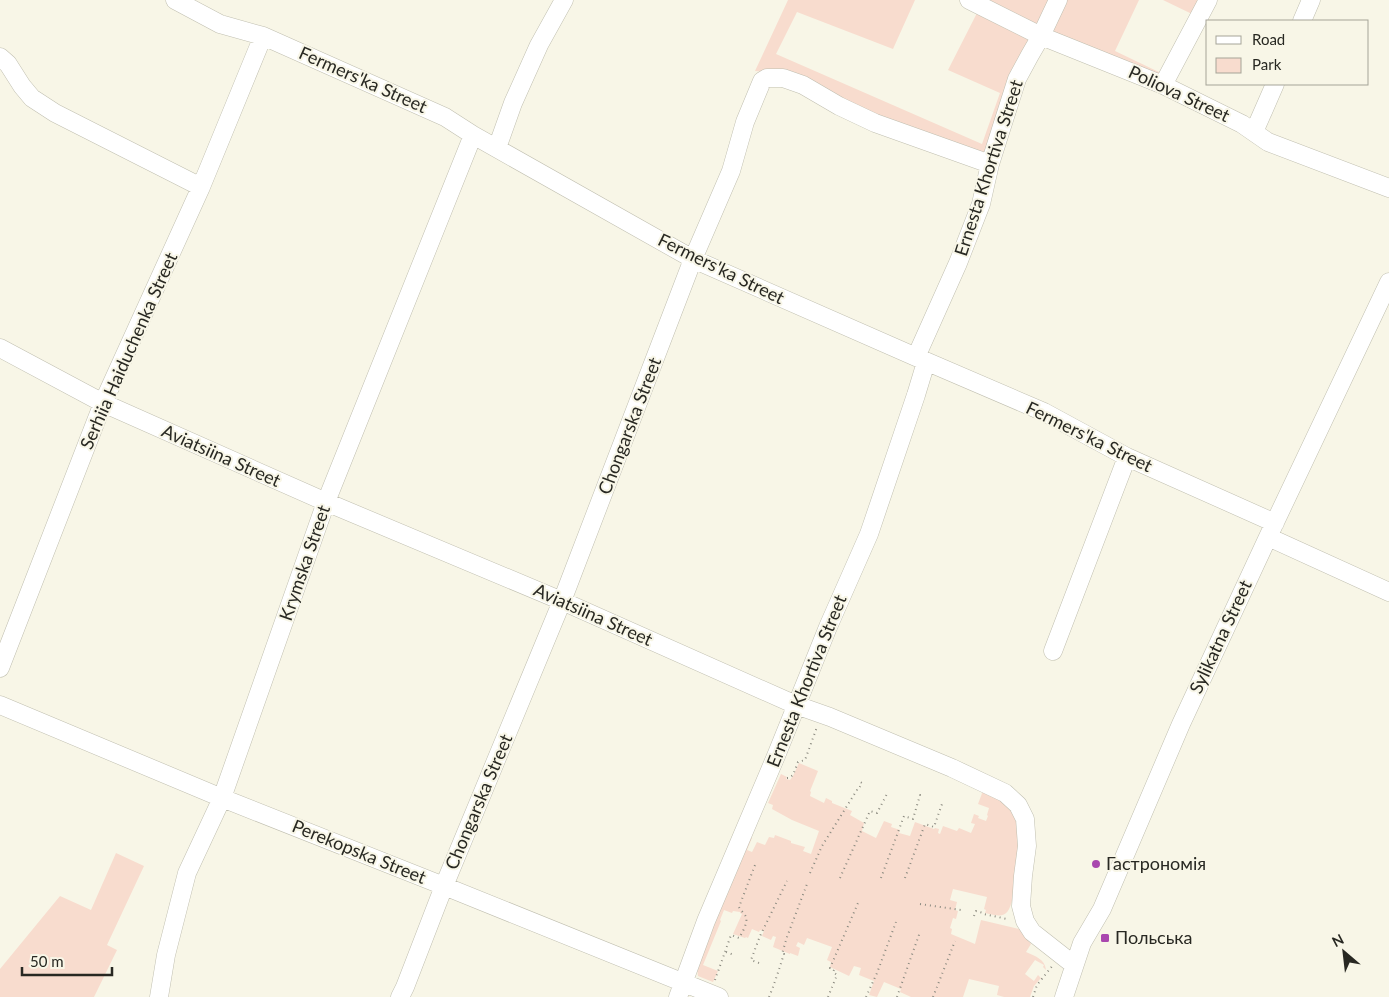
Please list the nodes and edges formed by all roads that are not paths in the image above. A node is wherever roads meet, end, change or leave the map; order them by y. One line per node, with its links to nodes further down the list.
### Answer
1 (175, 0): 8 (street, Fermers'ka Street)
2 (564, 0): 15 (street)
3 (969, 0): 9 (street, Poliova Street)
4 (1058, 0): 9 (street, Ernesta Khortiva Street)
5 (1208, 0): 11 (street)
6 (1311, 0): 7 (street)
7 (1302, 20)
8 (263, 36): 14 (street, Fermers'ka Street); 17 (street, Serhiia Haiduchenka Street)
9 (1042, 36): 11 (street, Poliova Street); 16 (street, Ernesta Khortiva Street)
10 (0, 57): 17 (street)
11 (1163, 85): 13 (street, Poliova Street)
12 (1275, 85): 13 (street)
13 (1254, 132): 18 (street, Poliova Street)
14 (473, 135): 15 (street, Fermers'ka Street); 25 (street, Krymska Street)
15 (497, 148): 19 (street, Fermers'ka Street)
16 (990, 164): 19 (street, Chongarska Street); 22 (street, Ernesta Khortiva Street)
17 (201, 187): 23 (street, Serhiia Haiduchenka Street)
18 (1389, 188)
19 (693, 259): 22 (street, Fermers'ka Street); 28 (street, Chongarska Street)
20 (1389, 282): 26 (street, Sylikatna Street)
21 (0, 348): 23 (street, Aviatsiina Street)
22 (921, 360): 24 (street, Fermers'ka Street); 31 (street, Ernesta Khortiva Street)
23 (103, 403): 25 (street, Aviatsiina Street); 30 (street, Serhiia Haiduchenka Street)
24 (1127, 457): 26 (street, Fermers'ka Street); 29 (street)
25 (326, 502): 28 (street, Aviatsiina Street); 33 (street, Krymska Street)
26 (1271, 530): 27 (street, Fermers'ka Street); 35 (street, Sylikatna Street)
27 (1389, 592)
28 (562, 601): 31 (street, Aviatsiina Street); 34 (street, Chongarska Street)
29 (1053, 651)
30 (0, 668)
31 (796, 704): 35 (street, Aviatsiina Street); 36 (street, Ernesta Khortiva Street)
32 (0, 705): 33 (street, Perekopska Street)
33 (222, 798): 34 (street, Perekopska Street); 37 (street, Krymska Street)
34 (444, 886): 36 (street, Perekopska Street); 38 (street, Chongarska Street)
35 (1068, 960): 40 (street, Sylikatna Street)
36 (680, 990): 39 (street, Perekopska Street)
37 (159, 997)
38 (400, 997)
39 (719, 997)
40 (1064, 997)

